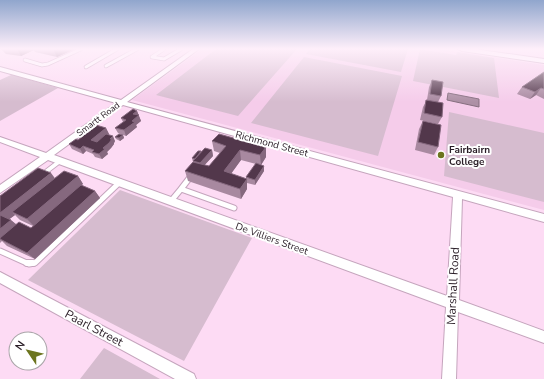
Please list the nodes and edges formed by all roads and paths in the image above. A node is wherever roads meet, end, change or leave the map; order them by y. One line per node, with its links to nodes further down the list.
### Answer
1 (170, 67): 3 (street, Smartt Road)
2 (0, 68): 3 (street, Richmond Street)
3 (122, 102): 5 (street, Smartt Road); 12 (street, Richmond Street)
4 (0, 139): 5 (street, De Villiers Street)
5 (47, 156): 6 (street, De Villiers Street); 11 (street, Smartt Road)
6 (60, 161): 8 (lane); 9 (street, De Villiers Street)
7 (197, 170): 10 (lane)
8 (36, 179)
9 (120, 182): 13 (street, De Villiers Street); 16 (lane)
10 (181, 189): 13 (lane); 14 (lane)
11 (0, 190)
12 (458, 194): 15 (street, Richmond Street); 18 (street, Marshall Road)
13 (171, 201): 18 (street, De Villiers Street)
14 (234, 208)
15 (544, 218)
16 (0, 251)
17 (0, 277): 20 (street, Paarl Street)
18 (452, 303): 19 (street, De Villiers Street); 21 (street, Marshall Road)
19 (544, 337)
20 (188, 379)
21 (449, 379)

